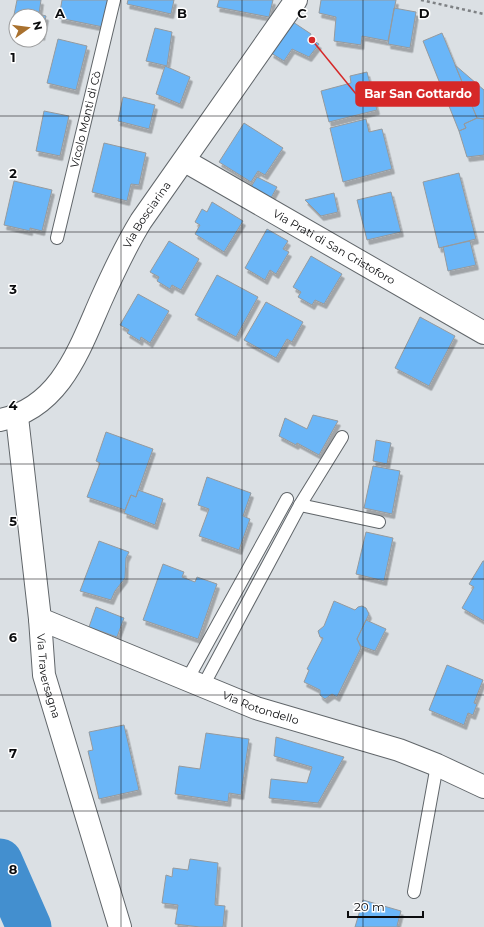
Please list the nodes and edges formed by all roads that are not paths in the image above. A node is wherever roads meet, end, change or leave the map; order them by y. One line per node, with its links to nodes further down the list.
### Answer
1 (114, 0): 4 (lane, Vicolo Monti di Cò)
2 (296, 0): 3 (street, Via Bosciarina)
3 (184, 160): 5 (street, Via Prati di San Cristoforo); 6 (street, Via Bosciarina)
4 (58, 238)
5 (484, 333)
6 (8, 419): 11 (street, Via Traversagna)
7 (342, 437): 9 (lane)
8 (287, 500): 12 (lane)
9 (300, 505): 10 (lane); 12 (lane)
10 (380, 522)
11 (40, 619): 12 (street, Via Rotondello); 16 (street, Via Traversagna)
12 (195, 683): 13 (street, Via Rotondello)
13 (437, 765): 14 (street, Via Rotondello); 15 (lane)
14 (484, 788)
15 (414, 892)
16 (120, 927)

